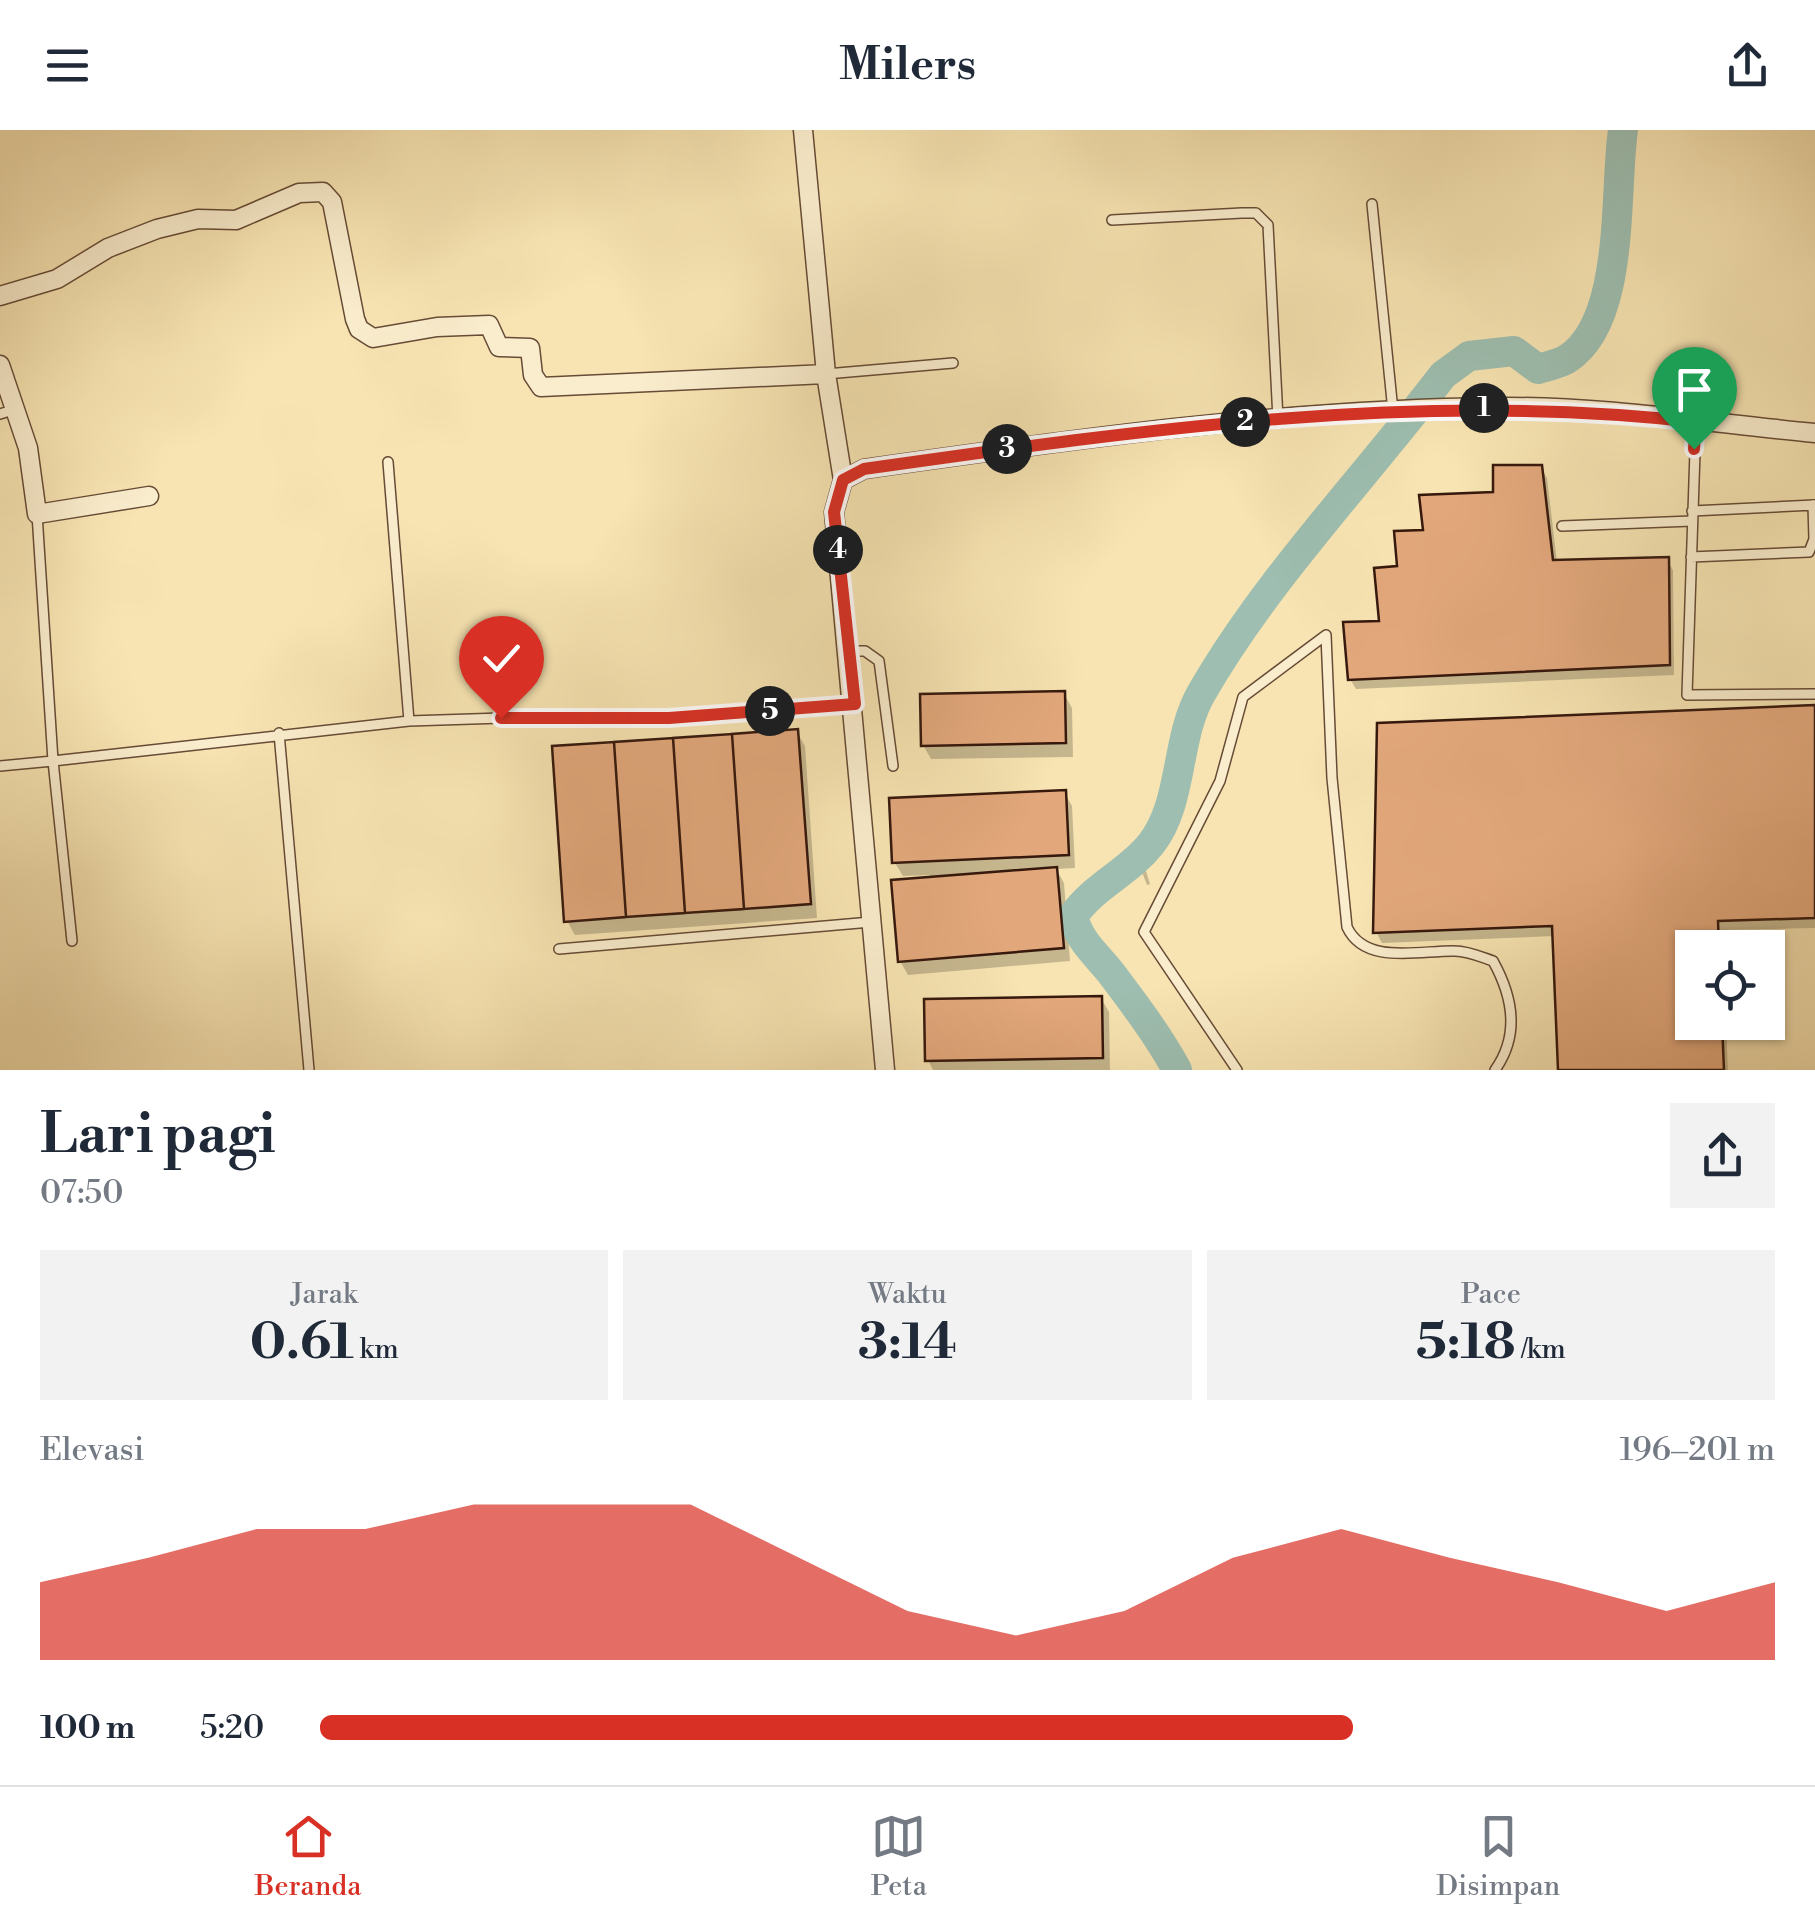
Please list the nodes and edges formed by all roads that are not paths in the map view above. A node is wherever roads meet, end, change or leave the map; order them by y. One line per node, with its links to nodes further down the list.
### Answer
1 (803, 130): 7 (street)
2 (1372, 204): 8 (lane)
3 (1112, 220): 10 (lane)
4 (0, 296): 7 (street)
5 (953, 363): 7 (lane)
6 (0, 365): 9 (street)
7 (826, 374): 14 (street)
8 (1400, 411): 10 (street); 11 (street)
9 (8, 412): 17 (street)
10 (1278, 419): 14 (street)
11 (1696, 422): 12 (street); 18 (lane)
12 (1815, 434)
13 (388, 462): 24 (lane)
14 (843, 480): 21 (street)
15 (149, 496): 17 (street)
16 (1814, 505): 18 (lane); 20 (lane)
17 (38, 514): 26 (lane)
18 (1692, 516): 19 (lane); 20 (lane)
19 (1562, 526)
20 (1691, 556): 22 (lane)
21 (849, 651): 23 (street); 28 (lane)
22 (1815, 694)
23 (855, 704): 24 (lane); 29 (street)
24 (409, 721): 25 (lane)
25 (278, 733): 26 (lane); 32 (lane)
26 (53, 761): 27 (lane); 30 (lane)
27 (0, 766)
28 (892, 766)
29 (874, 922): 31 (lane); 33 (street)
30 (72, 941)
31 (559, 948)
32 (309, 1070)
33 (884, 1070)
34 (1237, 1070): 35 (lane)
35 (1495, 1070)

